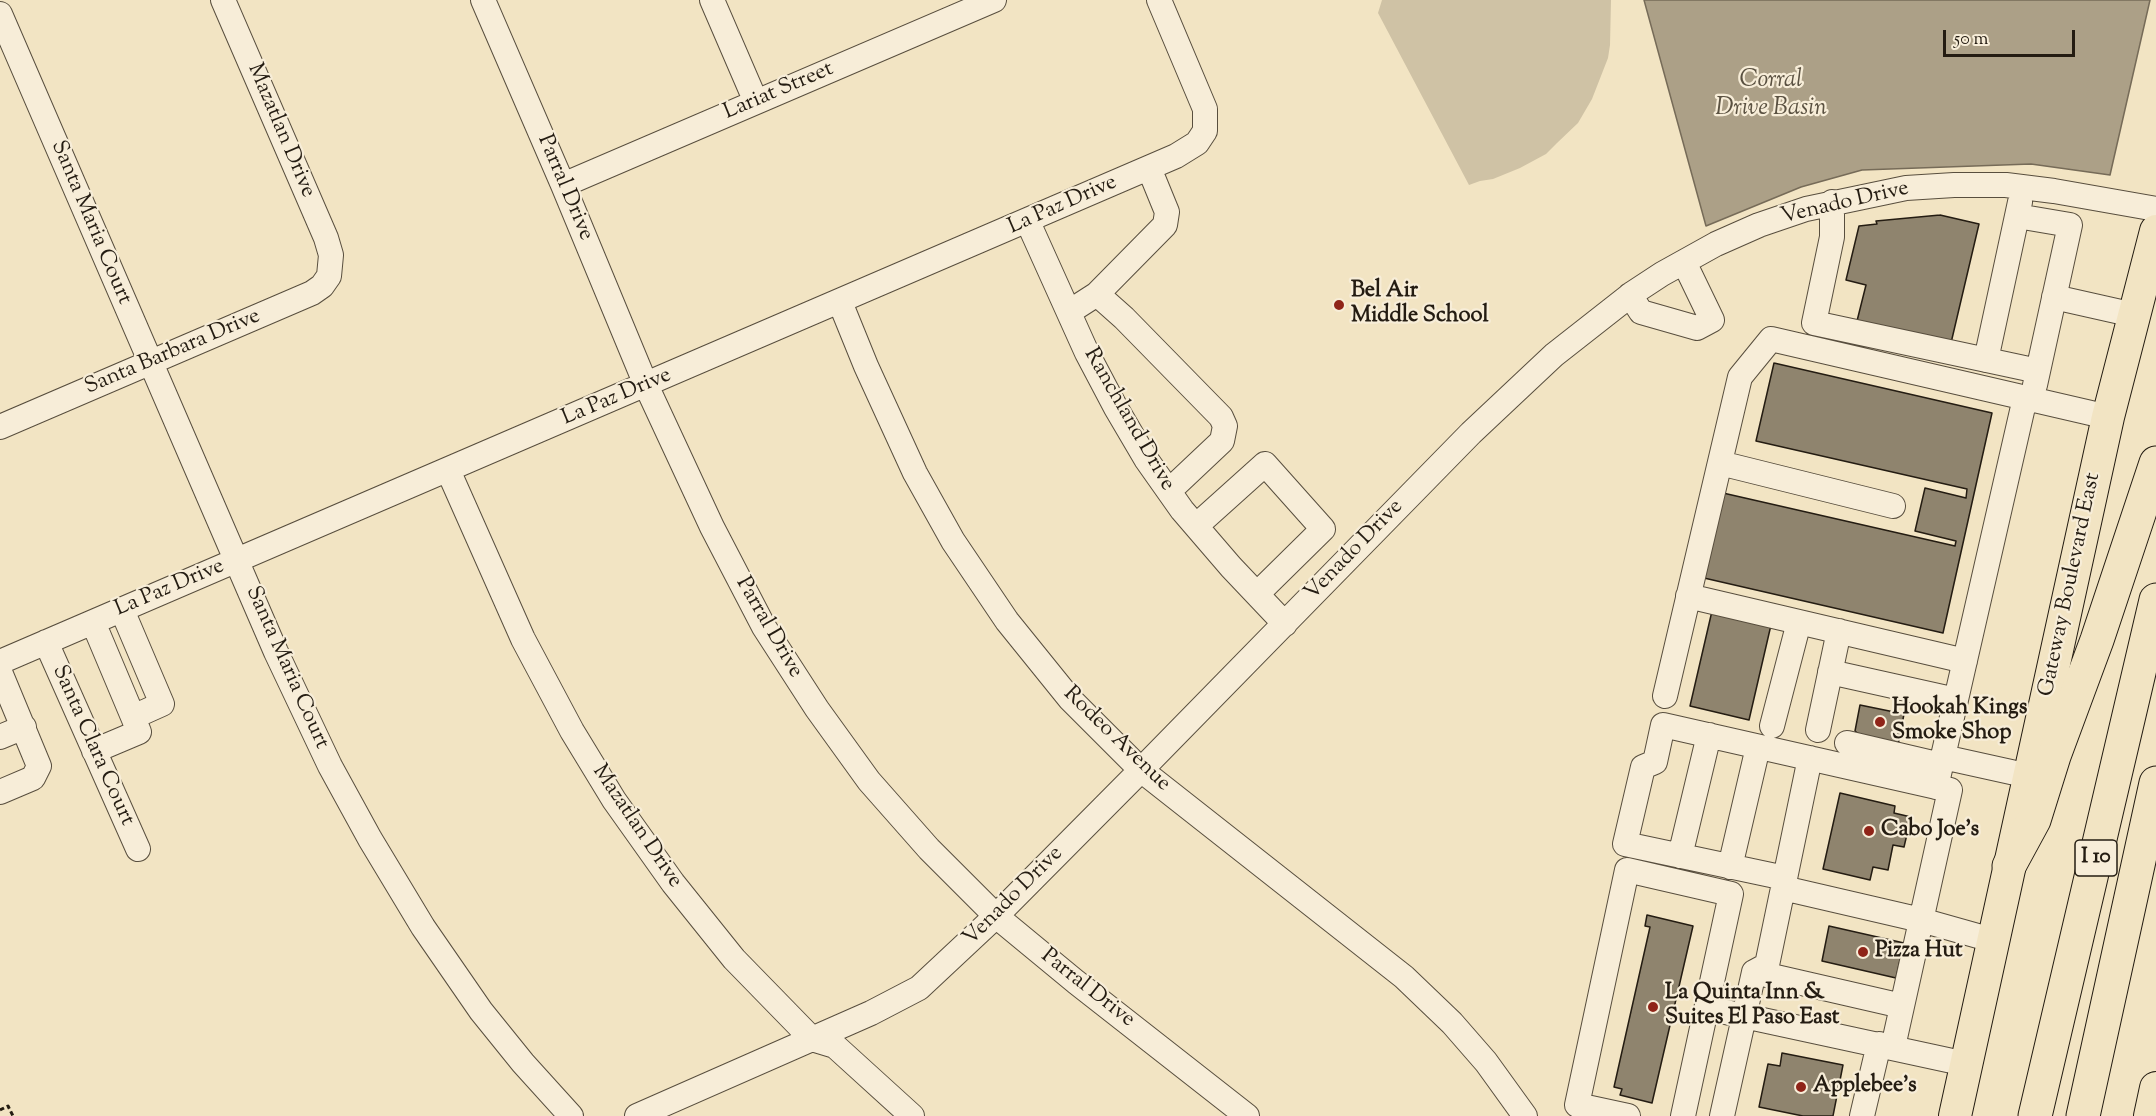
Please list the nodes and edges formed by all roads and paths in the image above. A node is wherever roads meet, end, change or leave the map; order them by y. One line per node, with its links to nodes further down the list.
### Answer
1 (223, 0): 18 (street, Mazatlan Drive)
2 (483, 0): 10 (street, Parral Drive)
3 (712, 0): 8 (street)
4 (994, 0): 6 (street, Lariat Street)
5 (1159, 0): 9 (street, La Paz Drive)
6 (944, 10): 8 (street, Lariat Street)
7 (0, 14): 26 (street, Santa Maria Court)
8 (756, 102): 10 (street, Lariat Street)
9 (1149, 168): 15 (street, La Paz Drive); 19 (street)
10 (563, 185): 28 (street, Parral Drive)
11 (2024, 188): 12 (street, Venado Drive); 13 (street, Venado Drive); 14 (street)
12 (1832, 202): 17 (street, Venado Drive); 25 (street)
13 (2156, 209)
14 (2017, 216): 21 (street); 25 (street)
15 (1028, 222): 22 (street, La Paz Drive); 23 (street, Ranchland Drive)
16 (2156, 231): 24 (main road, Gateway Boulevard East)
17 (1684, 262): 20 (street, Venado Drive); 20 (street)
18 (332, 264): 26 (street, Santa Barbara Drive)
19 (1097, 294): 23 (street); 35 (street)
20 (1630, 296): 45 (street, Venado Drive)
21 (2054, 297): 24 (street); 27 (street)
22 (840, 302): 28 (street, La Paz Drive); 64 (street, Rodeo Avenue)
23 (1069, 312): 35 (street, Ranchland Drive)
24 (2134, 315): 30 (main road, Gateway Boulevard East)
25 (1986, 360): 27 (street)
26 (151, 363): 31 (street, Santa Barbara Drive); 38 (street, Santa Maria Court)
27 (2038, 371): 29 (street)
28 (646, 385): 34 (street, La Paz Drive); 74 (street, Parral Drive)
29 (2028, 398): 30 (street); 32 (street); 48 (street)
30 (2108, 417): 66 (main road, Gateway Boulevard East)
31 (0, 427)
32 (1720, 463): 36 (street); 40 (street)
33 (2156, 463): 71 (highway)
34 (448, 470): 38 (street, La Paz Drive); 81 (street, Mazatlan Drive)
35 (1169, 491): 37 (street, Ranchland Drive)
36 (1893, 506)
37 (1196, 526): 39 (street, Ranchland Drive); 39 (street)
38 (238, 560): 42 (street, La Paz Drive); 87 (street, Santa Maria Court)
39 (1257, 594): 45 (street, Ranchland Drive)
40 (1689, 596): 44 (street); 52 (street)
41 (2156, 600): 97 (highway, I 10)
42 (122, 610): 43 (street, La Paz Drive); 54 (street)
43 (93, 622): 47 (street, La Paz Drive); 54 (street)
44 (1799, 622): 46 (street); 55 (street)
45 (1285, 624): 64 (street, Venado Drive)
46 (1839, 631): 48 (street); 51 (street)
47 (46, 642): 49 (street, La Paz Drive); 62 (street, Santa Clara Court)
48 (1965, 661): 53 (street)
49 (0, 662)
50 (0, 672): 56 (street)
51 (1830, 672): 53 (street); 57 (street)
52 (1665, 696)
53 (1956, 700): 65 (street)
54 (133, 717): 62 (street)
55 (1772, 726)
56 (24, 727): 59 (street); 68 (street)
57 (1818, 730)
58 (1709, 735): 61 (street); 70 (street); 70 (street)
59 (0, 737)
60 (1847, 743): 65 (street)
61 (1758, 747): 63 (street); 72 (street)
62 (94, 751): 69 (street, Santa Clara Court)
63 (1810, 758): 65 (street); 73 (street)
64 (1141, 770): 74 (street, Venado Drive); 91 (street, Rodeo Avenue)
65 (1940, 770): 66 (street); 75 (street)
66 (2029, 776): 71 (main road, Gateway Boulevard East)
67 (2156, 783): 98 (highway, I 10)
68 (0, 792)
69 (138, 849)
70 (1680, 856): 72 (street)
71 (2008, 866): 76 (main road, Gateway Boulevard East)
72 (1730, 867): 73 (street)
73 (1784, 883): 75 (street); 77 (street)
74 (996, 916): 81 (street, Venado Drive); 90 (street, Parral Drive)
75 (1921, 920): 76 (street); 78 (street)
76 (1992, 940): 83 (main road, Gateway Boulevard East)
77 (1755, 972): 78 (street); 80 (street)
78 (1902, 1006): 82 (street)
79 (1707, 1008): 80 (street); 92 (street); 93 (street)
80 (1744, 1016): 82 (street); 94 (street)
81 (812, 1039): 88 (street, Venado Drive); 89 (street, Mazatlan Drive)
82 (1886, 1046): 83 (street); 95 (street)
83 (1966, 1064): 96 (main road, Gateway Boulevard East)
84 (2156, 1088): 99 (main road)
85 (0, 1110): 86 (path)
86 (13, 1116)
87 (571, 1116)
88 (637, 1116)
89 (912, 1116)
90 (1247, 1116)
91 (1525, 1116)
92 (1628, 1116)
93 (1683, 1116)
94 (1722, 1116)
95 (1862, 1116)
96 (1955, 1116)
97 (2035, 1116)
98 (2083, 1116)
99 (2150, 1116)

